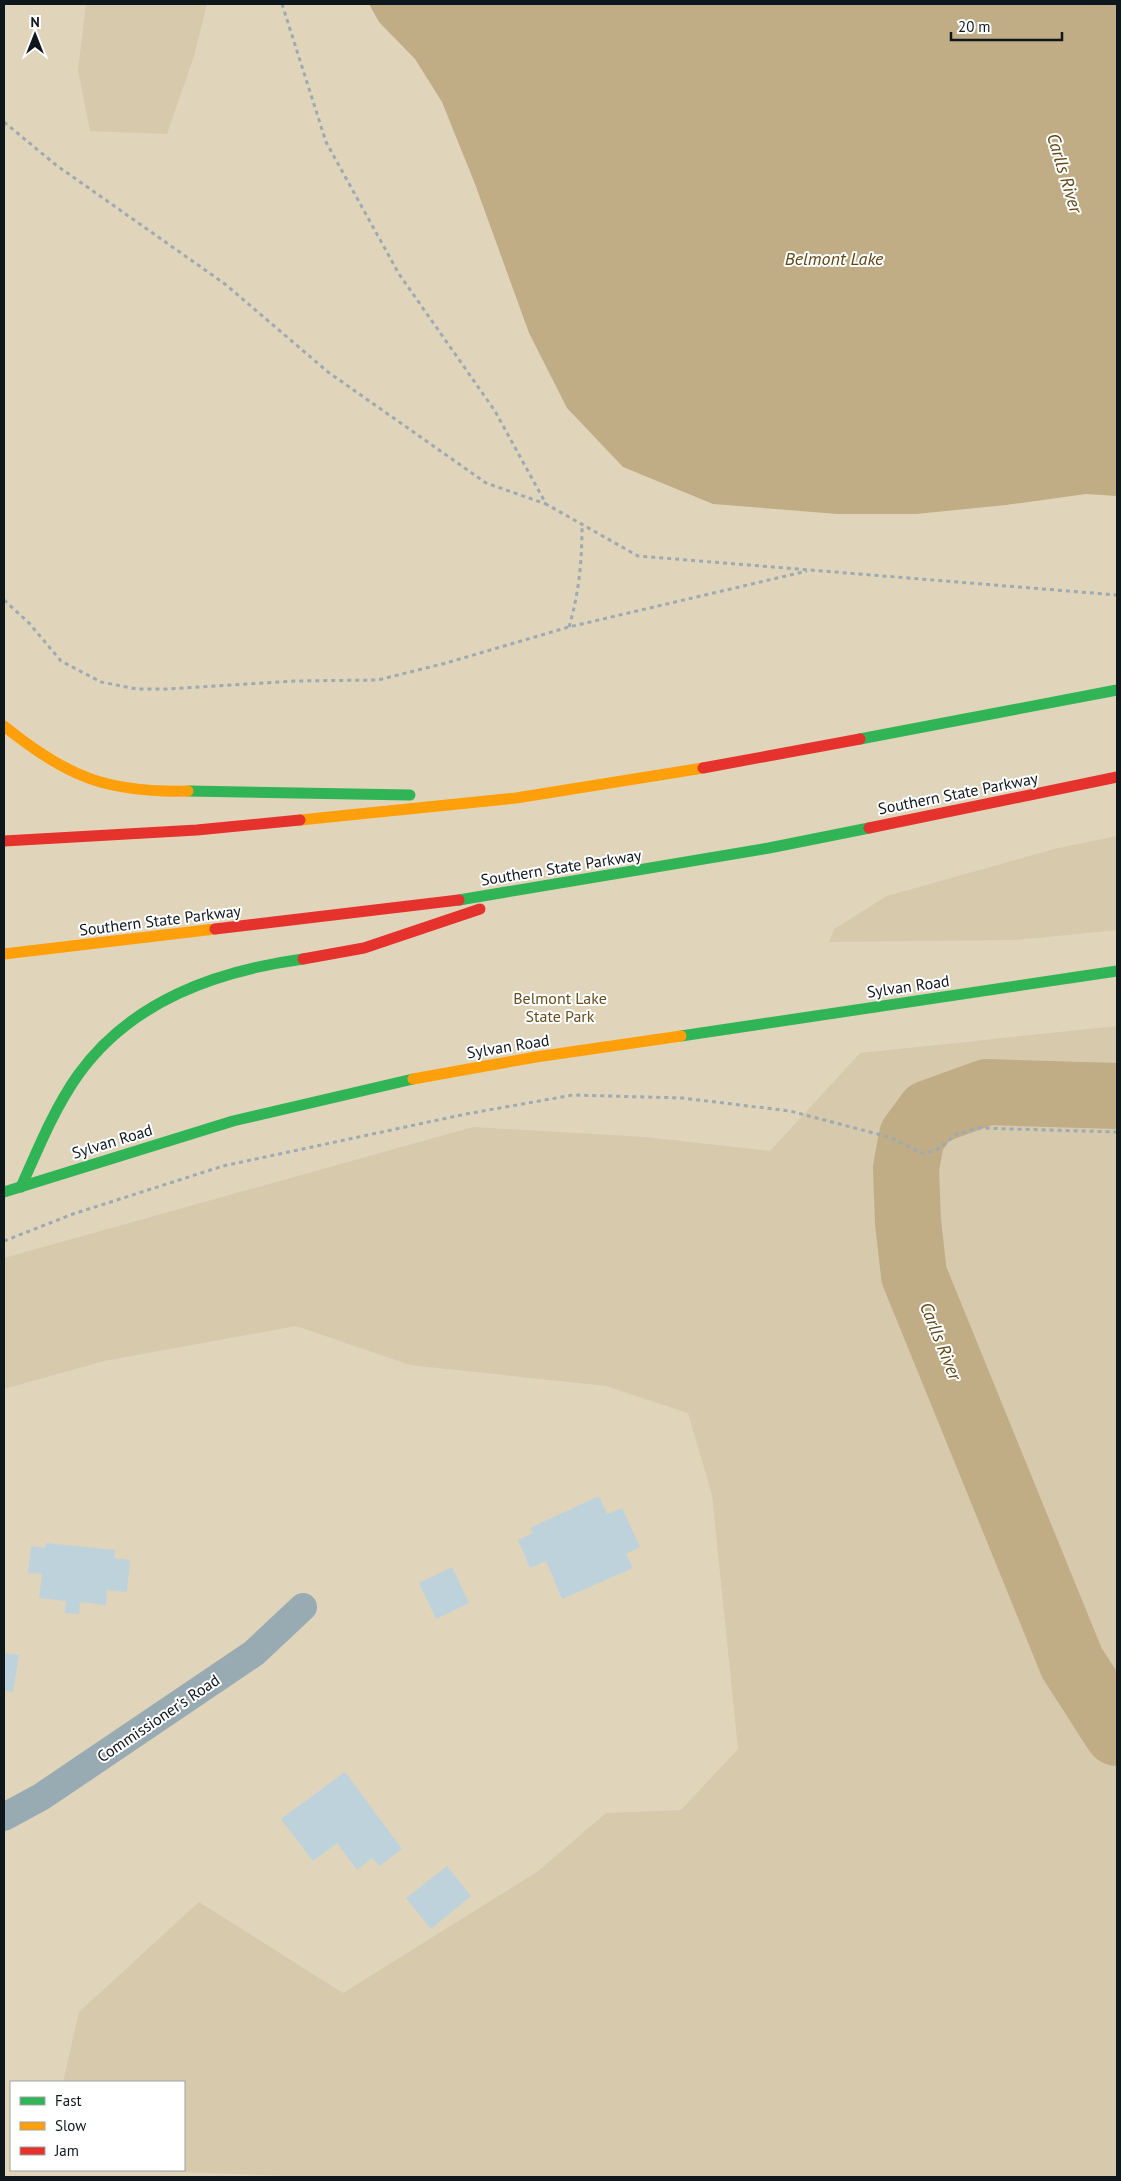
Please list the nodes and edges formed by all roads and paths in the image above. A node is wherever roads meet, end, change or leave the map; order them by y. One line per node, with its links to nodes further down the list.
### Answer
1 (282, 4): 3 (path)
2 (4, 122): 3 (path)
3 (546, 504): 4 (path)
4 (582, 525): 5 (path); 8 (path)
5 (811, 570): 6 (path); 8 (path)
6 (1117, 595)
7 (4, 600): 8 (path)
8 (569, 627)
9 (1117, 690): 12 (main road)
10 (4, 726): 12 (main road)
11 (1117, 777): 14 (main road, Southern State Parkway)
12 (516, 798): 13 (main road)
13 (4, 840)
14 (565, 883): 15 (main road, Southern State Parkway); 18 (main road)
15 (4, 954)
16 (1117, 971): 18 (main road, Sylvan Road)
17 (1117, 1132): 20 (path)
18 (21, 1187): 19 (main road, Sylvan Road)
19 (4, 1192)
20 (4, 1242)
21 (303, 1607): 22 (street, Commissioner's Road)
22 (4, 1817)

